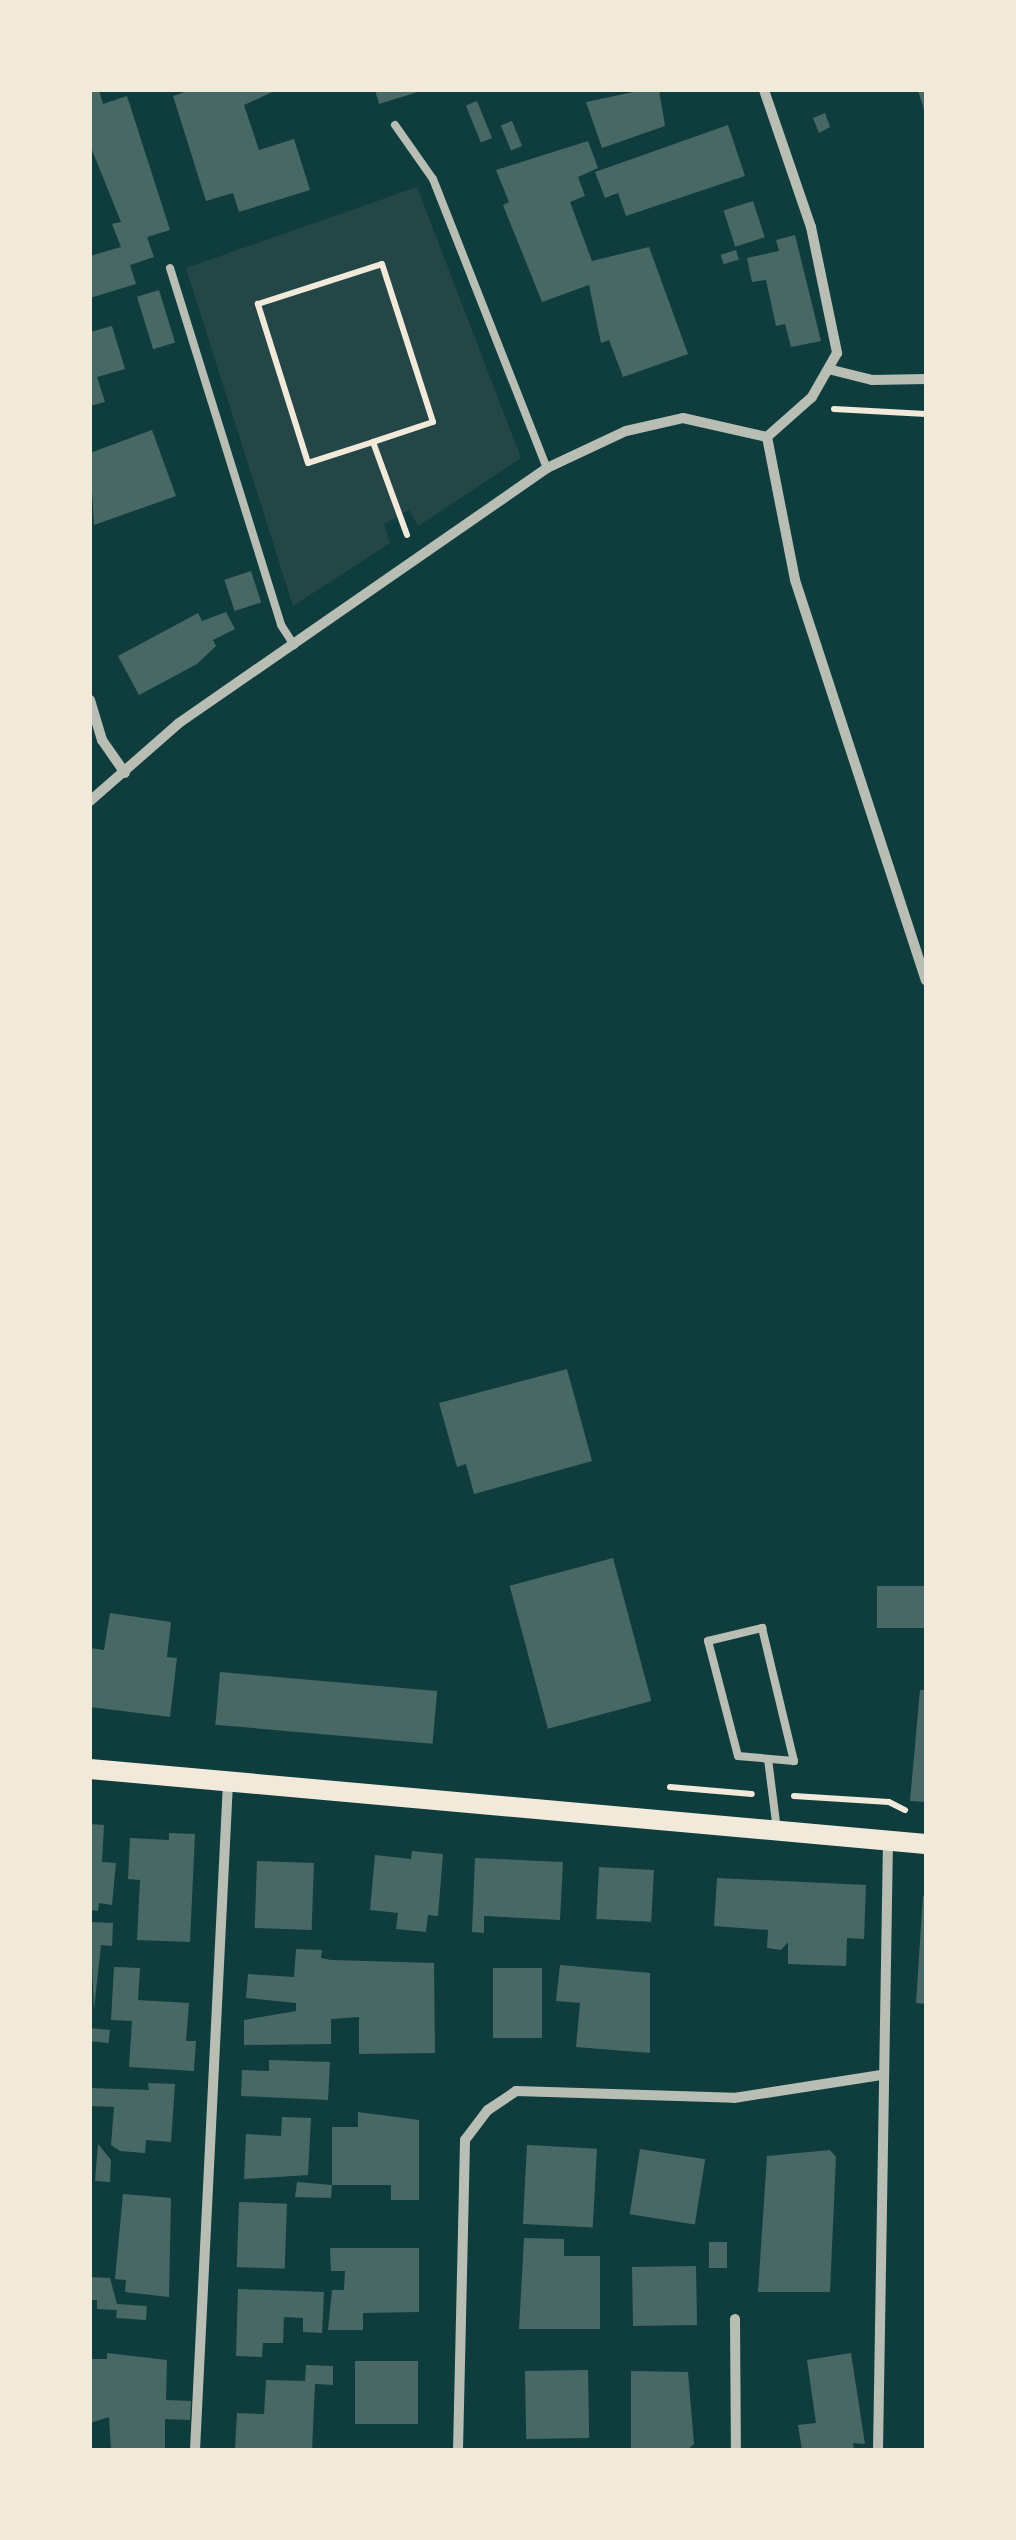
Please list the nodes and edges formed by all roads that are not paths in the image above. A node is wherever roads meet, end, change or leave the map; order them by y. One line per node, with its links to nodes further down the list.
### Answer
1 (764, 90): 4 (street)
2 (395, 126): 7 (lane)
3 (170, 268): 8 (lane)
4 (832, 370): 5 (street); 6 (street)
5 (926, 379)
6 (767, 437): 7 (street); 12 (street)
7 (547, 468): 8 (street)
8 (294, 645): 10 (street)
9 (90, 700): 10 (street)
10 (125, 774): 11 (street)
11 (90, 800)
12 (926, 980)
13 (768, 1759): 13 (lane); 16 (lane)
14 (90, 1769): 15 (main road)
15 (228, 1782): 16 (main road); 21 (street)
16 (777, 1830): 17 (main road)
17 (888, 1840): 18 (main road); 19 (street)
18 (926, 1844)
19 (881, 2075): 22 (street); 24 (street)
20 (734, 2319): 23 (street)
21 (195, 2450)
22 (458, 2450)
23 (736, 2450)
24 (878, 2450)

